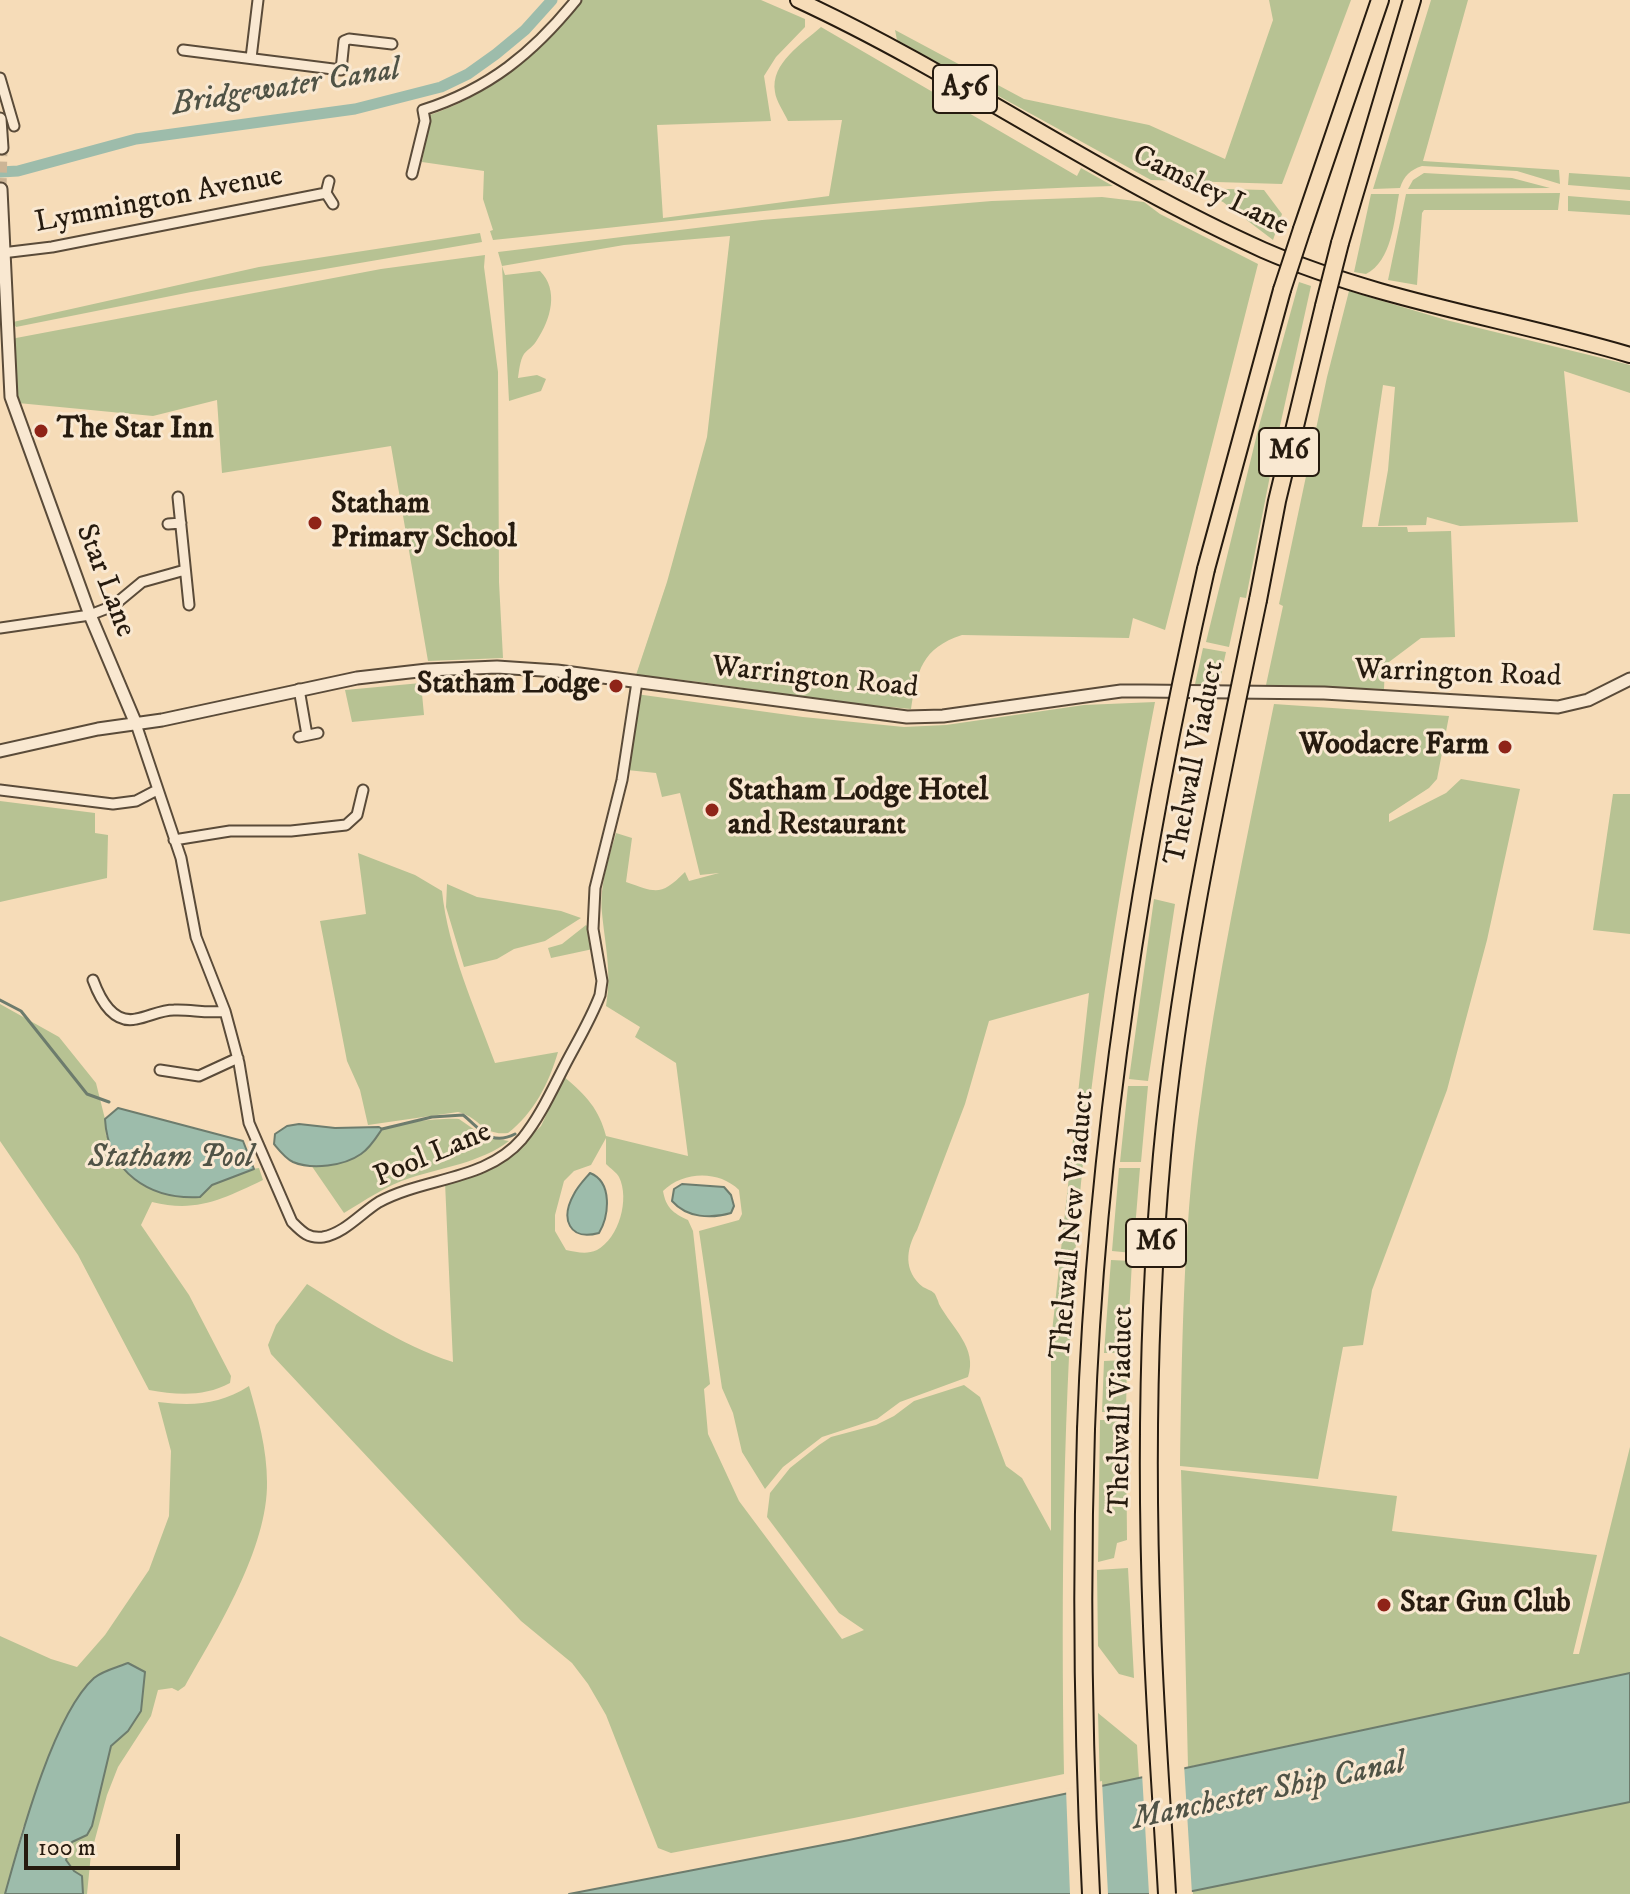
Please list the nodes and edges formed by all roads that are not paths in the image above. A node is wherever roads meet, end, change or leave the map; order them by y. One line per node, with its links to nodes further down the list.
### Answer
1 (258, 0): 8 (street)
2 (576, 0): 13 (street)
3 (798, 0): 21 (main road, Camsley Lane / A56)
4 (1380, 0): 44 (highway, Thelwall New Viaduct / M6, bridge)
5 (1412, 0): 45 (highway, Thelwall Viaduct / M6, bridge)
6 (392, 44): 8 (street)
7 (183, 50): 8 (street)
8 (251, 58)
9 (0, 78): 11 (street)
10 (0, 119): 12 (street)
11 (14, 126)
12 (2, 148)
13 (412, 174)
14 (329, 181): 16 (street, Lymmington Avenue)
15 (1, 189): 18 (street, Star Lane)
16 (326, 193): 17 (street, Lymmington Avenue); 19 (street, Lymmington Avenue)
17 (333, 204)
18 (0, 221): 19 (street, Star Lane)
19 (2, 253): 20 (street, Star Lane)
20 (2, 270): 22 (street, Star Lane)
21 (1630, 355)
22 (5, 398): 28 (street, Star Lane)
23 (178, 497): 24 (street)
24 (181, 523): 25 (street); 26 (street)
25 (168, 524)
26 (185, 570): 27 (street); 28 (street)
27 (189, 605)
28 (90, 615): 29 (street); 33 (street, Star Lane)
29 (0, 628)
30 (1630, 679): 31 (street, Warrington Road)
31 (637, 682): 32 (street, Warrington Road); 42 (street, Pool Lane)
32 (299, 689): 33 (street, Warrington Road); 34 (street)
33 (136, 724): 35 (street, Warrington Road); 37 (street, Star Lane)
34 (308, 735)
35 (0, 751)
36 (0, 790): 37 (street)
37 (157, 790): 39 (street, Star Lane)
38 (363, 790): 39 (street)
39 (174, 840): 41 (street, Pool Lane)
40 (93, 980): 41 (street)
41 (225, 1011): 42 (street, Pool Lane)
42 (238, 1058): 43 (street)
43 (160, 1070)
44 (1091, 1894)
45 (1167, 1894)

